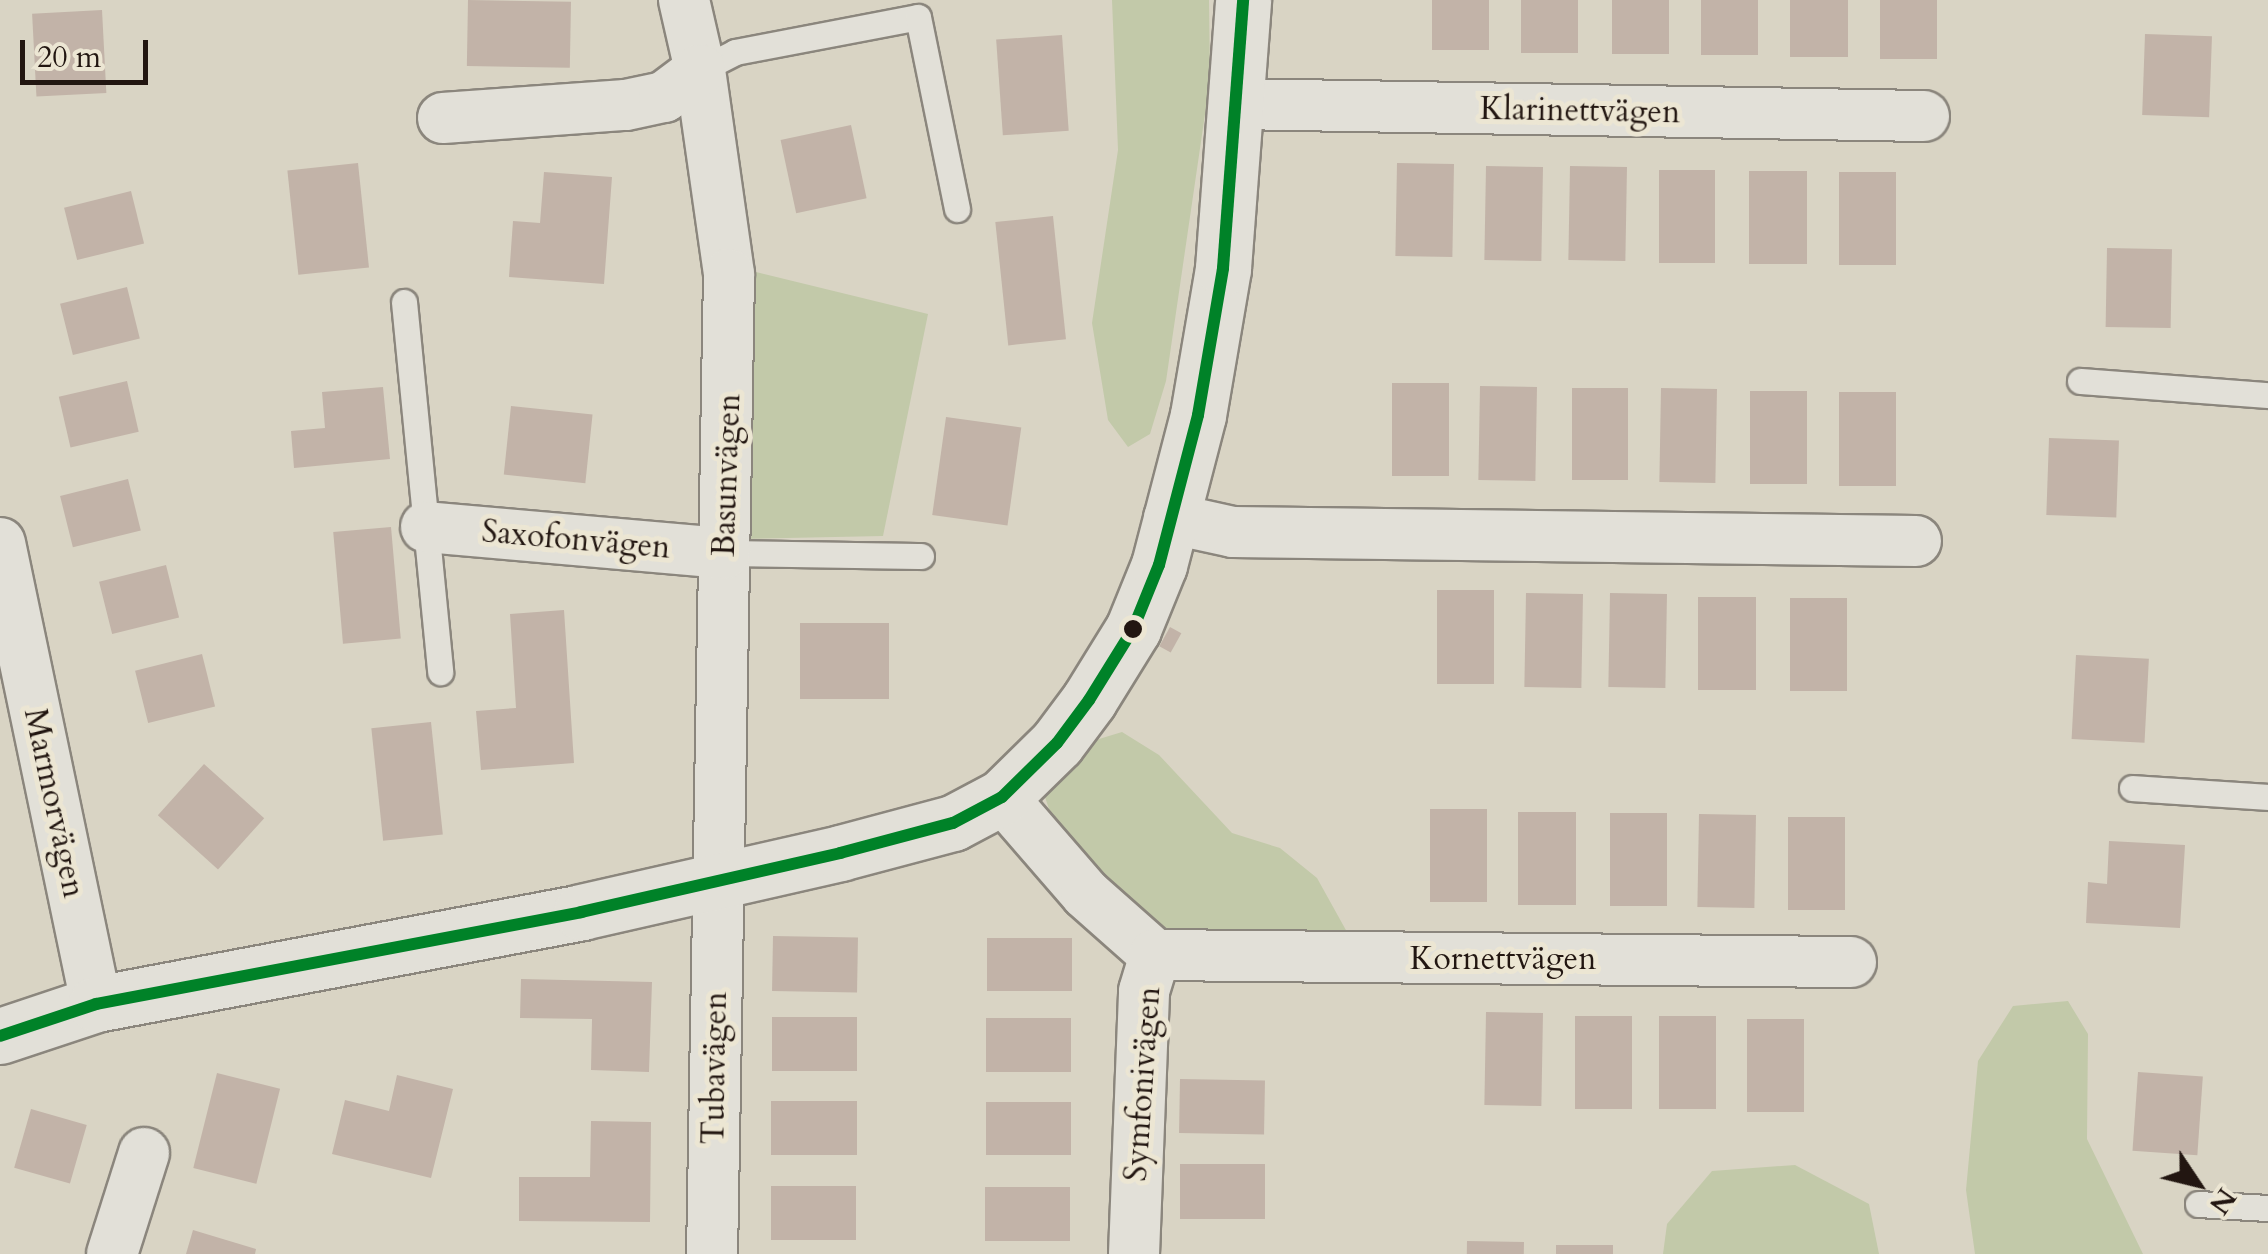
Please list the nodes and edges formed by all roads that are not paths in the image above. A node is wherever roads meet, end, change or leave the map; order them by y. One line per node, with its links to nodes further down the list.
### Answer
1 (684, 0): 3 (street, Basunvägen)
2 (1243, 0): 4 (street)
3 (700, 70): 6 (street); 7 (lane); 15 (street, Basunvägen)
4 (1236, 104): 5 (street, Klarinettvägen); 11 (street)
5 (1924, 116)
6 (443, 118)
7 (957, 209)
8 (404, 302): 12 (lane)
9 (2080, 381): 10 (lane)
10 (2268, 396)
11 (1169, 518): 13 (street); 19 (street)
12 (426, 527): 15 (street, Saxofonvägen); 17 (lane)
13 (1916, 541)
14 (0, 543): 24 (street, Marmorvägen)
15 (725, 554): 16 (lane); 21 (street, Basunvägen)
16 (921, 556)
17 (440, 672)
18 (2132, 788): 20 (lane)
19 (1002, 797): 21 (street); 22 (street, Symfonivägen)
20 (2268, 797)
21 (718, 881): 24 (street); 30 (street, Tubavägen)
22 (1155, 955): 23 (street, Kornettvägen); 31 (street, Symfonivägen)
23 (1851, 962)
24 (96, 1004): 25 (street)
25 (0, 1036)
26 (144, 1153): 29 (street)
27 (2198, 1204): 28 (lane)
28 (2268, 1208)
29 (112, 1254)
30 (712, 1254)
31 (1134, 1254)

